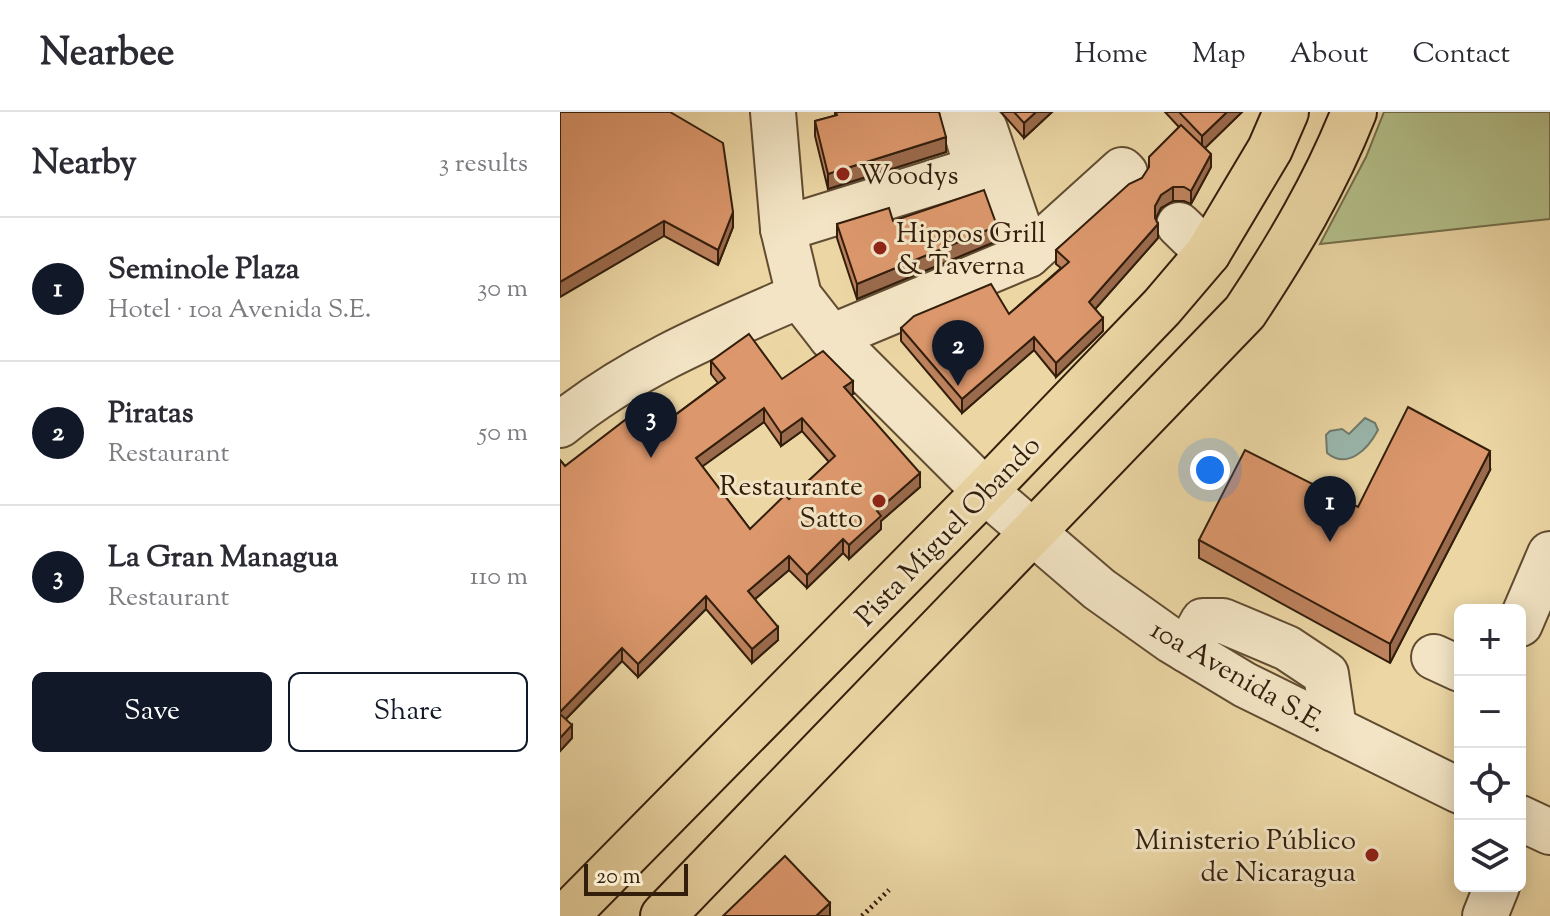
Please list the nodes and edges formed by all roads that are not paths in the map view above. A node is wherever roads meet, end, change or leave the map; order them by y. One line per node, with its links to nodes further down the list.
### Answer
1 (773, 112): 7 (street)
2 (961, 112): 7 (street)
3 (979, 112): 8 (street)
4 (1286, 112): 12 (main road, Pista Miguel Obando)
5 (1354, 112): 13 (main road)
6 (1125, 173): 8 (street)
7 (783, 229): 9 (street)
8 (1028, 255): 10 (street)
9 (799, 296): 10 (street, 10a Avenida S.E.); 11 (street)
10 (831, 337): 12 (street, 10a Avenida S.E.)
11 (560, 425)
12 (985, 491): 13 (street, 10a Avenida S.E.); 18 (main road, Pista Miguel Obando)
13 (1033, 535): 16 (street, 10a Avenida S.E.); 19 (main road)
14 (1550, 554): 15 (street)
15 (1526, 610)
16 (1454, 779)
17 (1495, 892): 20 (street)
18 (566, 916)
19 (663, 916)
20 (1485, 916)

